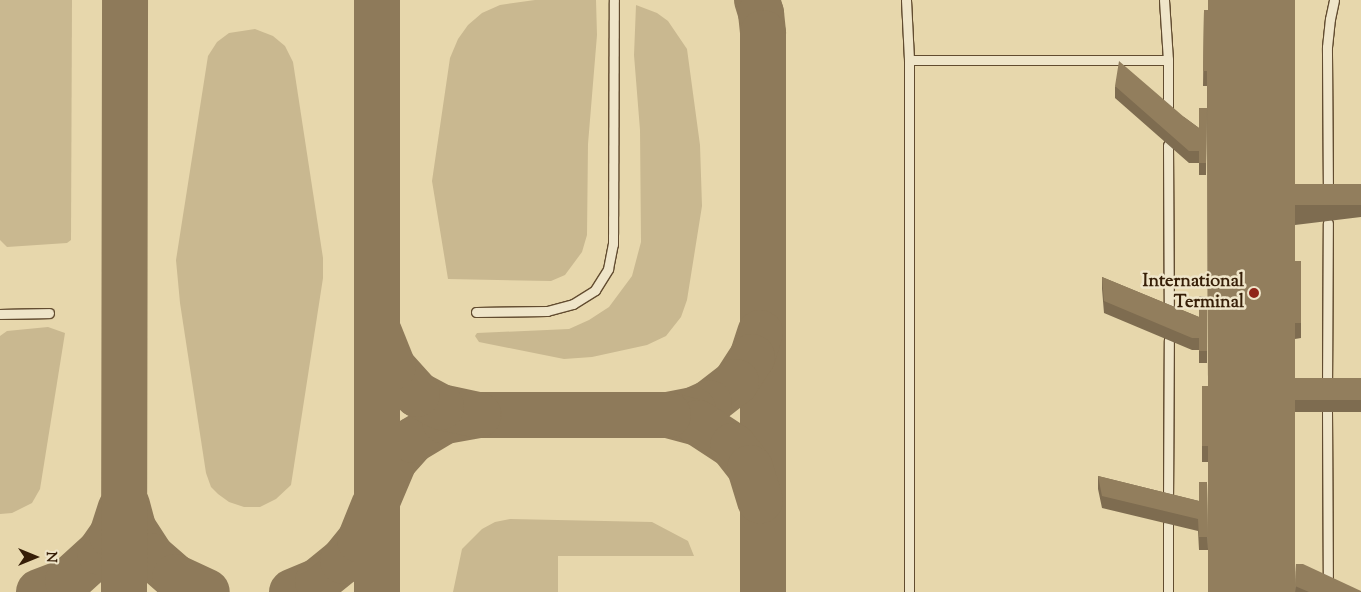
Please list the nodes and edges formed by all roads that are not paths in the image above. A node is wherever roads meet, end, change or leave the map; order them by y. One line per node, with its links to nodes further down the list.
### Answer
1 (614, 0): 11 (lane)
2 (906, 0): 5 (lane)
3 (1164, 0): 6 (lane)
4 (1334, 0): 9 (lane)
5 (908, 60): 6 (lane); 21 (lane)
6 (1168, 60): 7 (lane)
7 (1168, 116)
8 (1168, 146): 14 (lane)
9 (1328, 197)
10 (1328, 222): 16 (lane)
11 (476, 312)
12 (49, 313): 13 (lane)
13 (0, 314)
14 (1169, 316)
15 (1169, 340): 18 (lane)
16 (1327, 390)
17 (1327, 410): 20 (lane)
18 (1168, 507)
19 (1168, 524): 22 (lane)
20 (1328, 587)
21 (908, 592)
22 (1168, 592)

